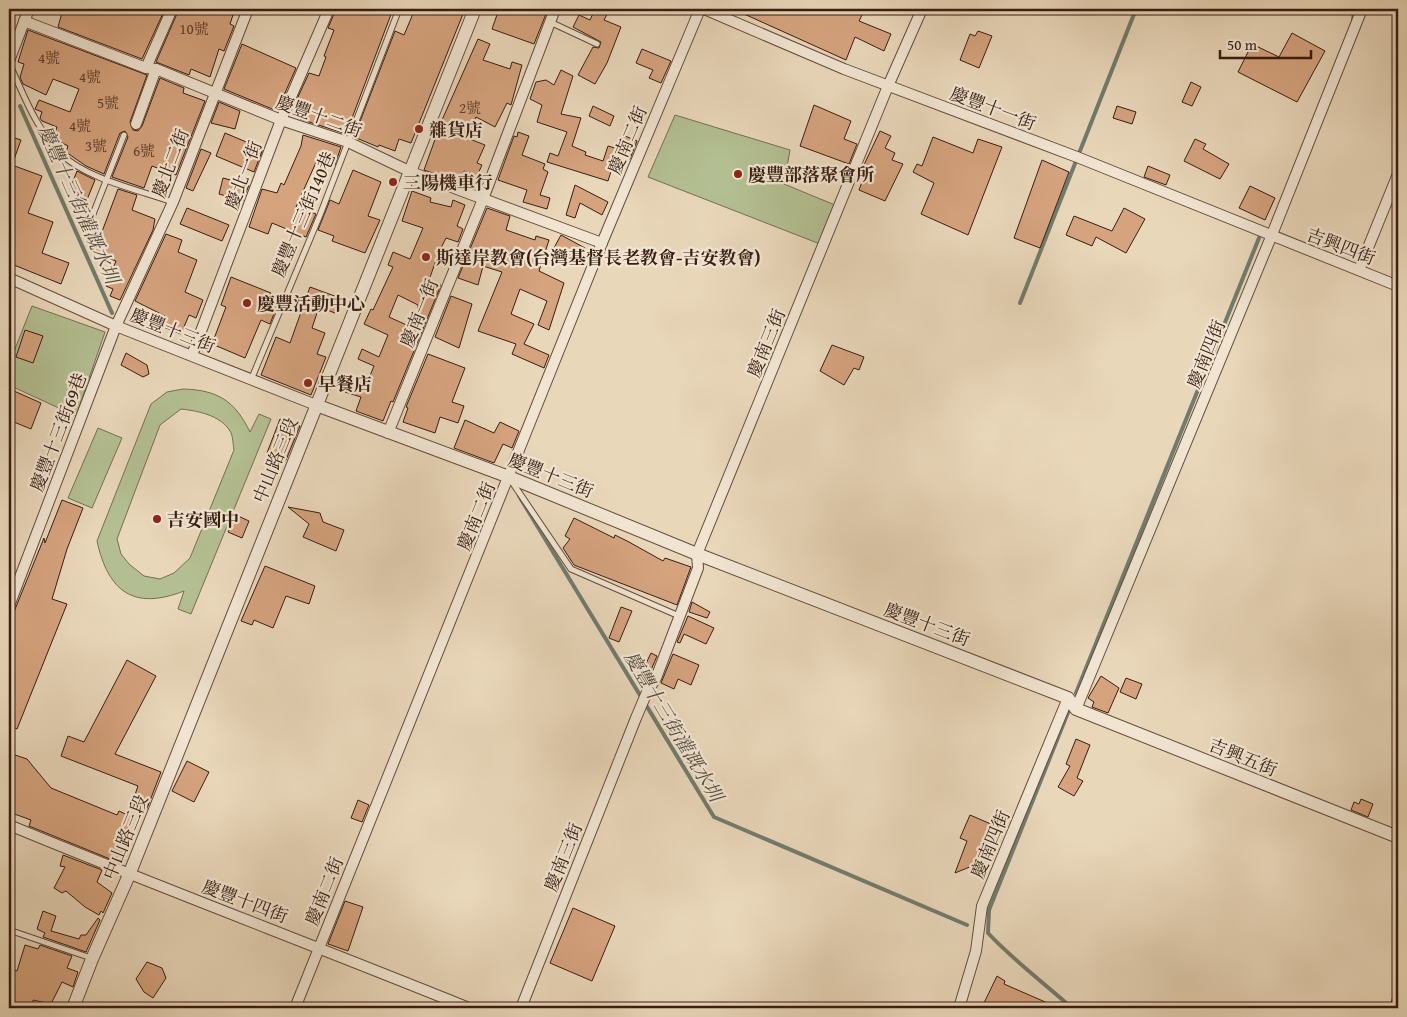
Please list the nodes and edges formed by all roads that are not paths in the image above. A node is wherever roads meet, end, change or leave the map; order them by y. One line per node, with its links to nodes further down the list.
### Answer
1 (29, 9): 12 (street)
2 (172, 9): 16 (street)
3 (248, 9): 18 (street, 慶北二街)
4 (329, 9): 19 (street, 慶北一街)
5 (399, 9): 22 (lane, 慶豐十三街140巷)
6 (475, 9): 23 (street, 中山路三段)
7 (555, 9): 13 (street, 慶南一街)
8 (700, 9): 30 (street, 慶南二街)
9 (704, 9): 17 (street, 慶豐十一街)
10 (922, 9): 17 (street, 慶南三街)
11 (1362, 9): 29 (street, 慶南四街)
12 (24, 21): 15 (street); 16 (street, 慶豐十二街)
13 (549, 22): 14 (lane); 26 (street, 慶南一街)
14 (597, 44)
15 (9, 62): 25 (lane)
16 (151, 69): 18 (street, 慶豐十二街); 20 (street)
17 (888, 86): 29 (street, 慶豐十一街); 40 (street, 慶南三街)
18 (214, 94): 19 (street, 慶豐十二街); 27 (street, 慶北二街)
19 (281, 120): 22 (street, 慶豐十二街); 35 (street, 慶北一街)
20 (136, 124)
21 (124, 135): 25 (lane)
22 (348, 142): 23 (street, 慶豐十二街); 36 (lane, 慶豐十三街140巷)
23 (411, 172): 26 (street, 慶豐十二街); 37 (street, 中山路三段)
24 (1398, 174): 31 (street)
25 (106, 179): 27 (lane); 28 (lane)
26 (483, 199): 30 (street, 慶豐十二街); 38 (street, 慶南一街)
27 (173, 202): 34 (street, 慶北二街)
28 (86, 232)
29 (1271, 237): 31 (street, 吉興四街); 44 (street, 慶南四街)
30 (602, 242): 39 (street, 慶南二街)
31 (1359, 270): 33 (street, 吉興四街)
32 (9, 278): 34 (street, 慶豐十三街)
33 (1398, 286)
34 (116, 326): 35 (street, 慶豐十三街); 41 (street, 慶豐十三街69巷)
35 (192, 355): 36 (street, 慶豐十三街)
36 (251, 380): 37 (street, 慶豐十三街)
37 (316, 405): 38 (street, 慶豐十三街); 47 (street, 中山路三段)
38 (388, 433): 39 (street, 慶豐十三街)
39 (509, 477): 40 (street, 慶豐十三街); 42 (lane); 49 (street, 慶南二街)
40 (698, 554): 42 (street, 慶南三街); 43 (street, 慶豐十三街)
41 (9, 606)
42 (679, 616): 55 (street, 慶南三街)
43 (1068, 698): 44 (street); 56 (street, 慶南四街)
44 (1076, 709): 46 (street, 吉興五街)
45 (9, 825): 47 (street, 慶豐十四街)
46 (1398, 837)
47 (129, 875): 49 (street, 慶豐十四街); 50 (street, 中山路三段)
48 (9, 930): 50 (lane)
49 (319, 947): 53 (street, 慶南二街); 54 (street, 慶豐十四街)
50 (92, 959): 52 (street, 中山路三段)
51 (1398, 999): 57 (street)
52 (73, 1008)
53 (295, 1008)
54 (469, 1008)
55 (521, 1008)
56 (959, 1008)
57 (1395, 1008)

